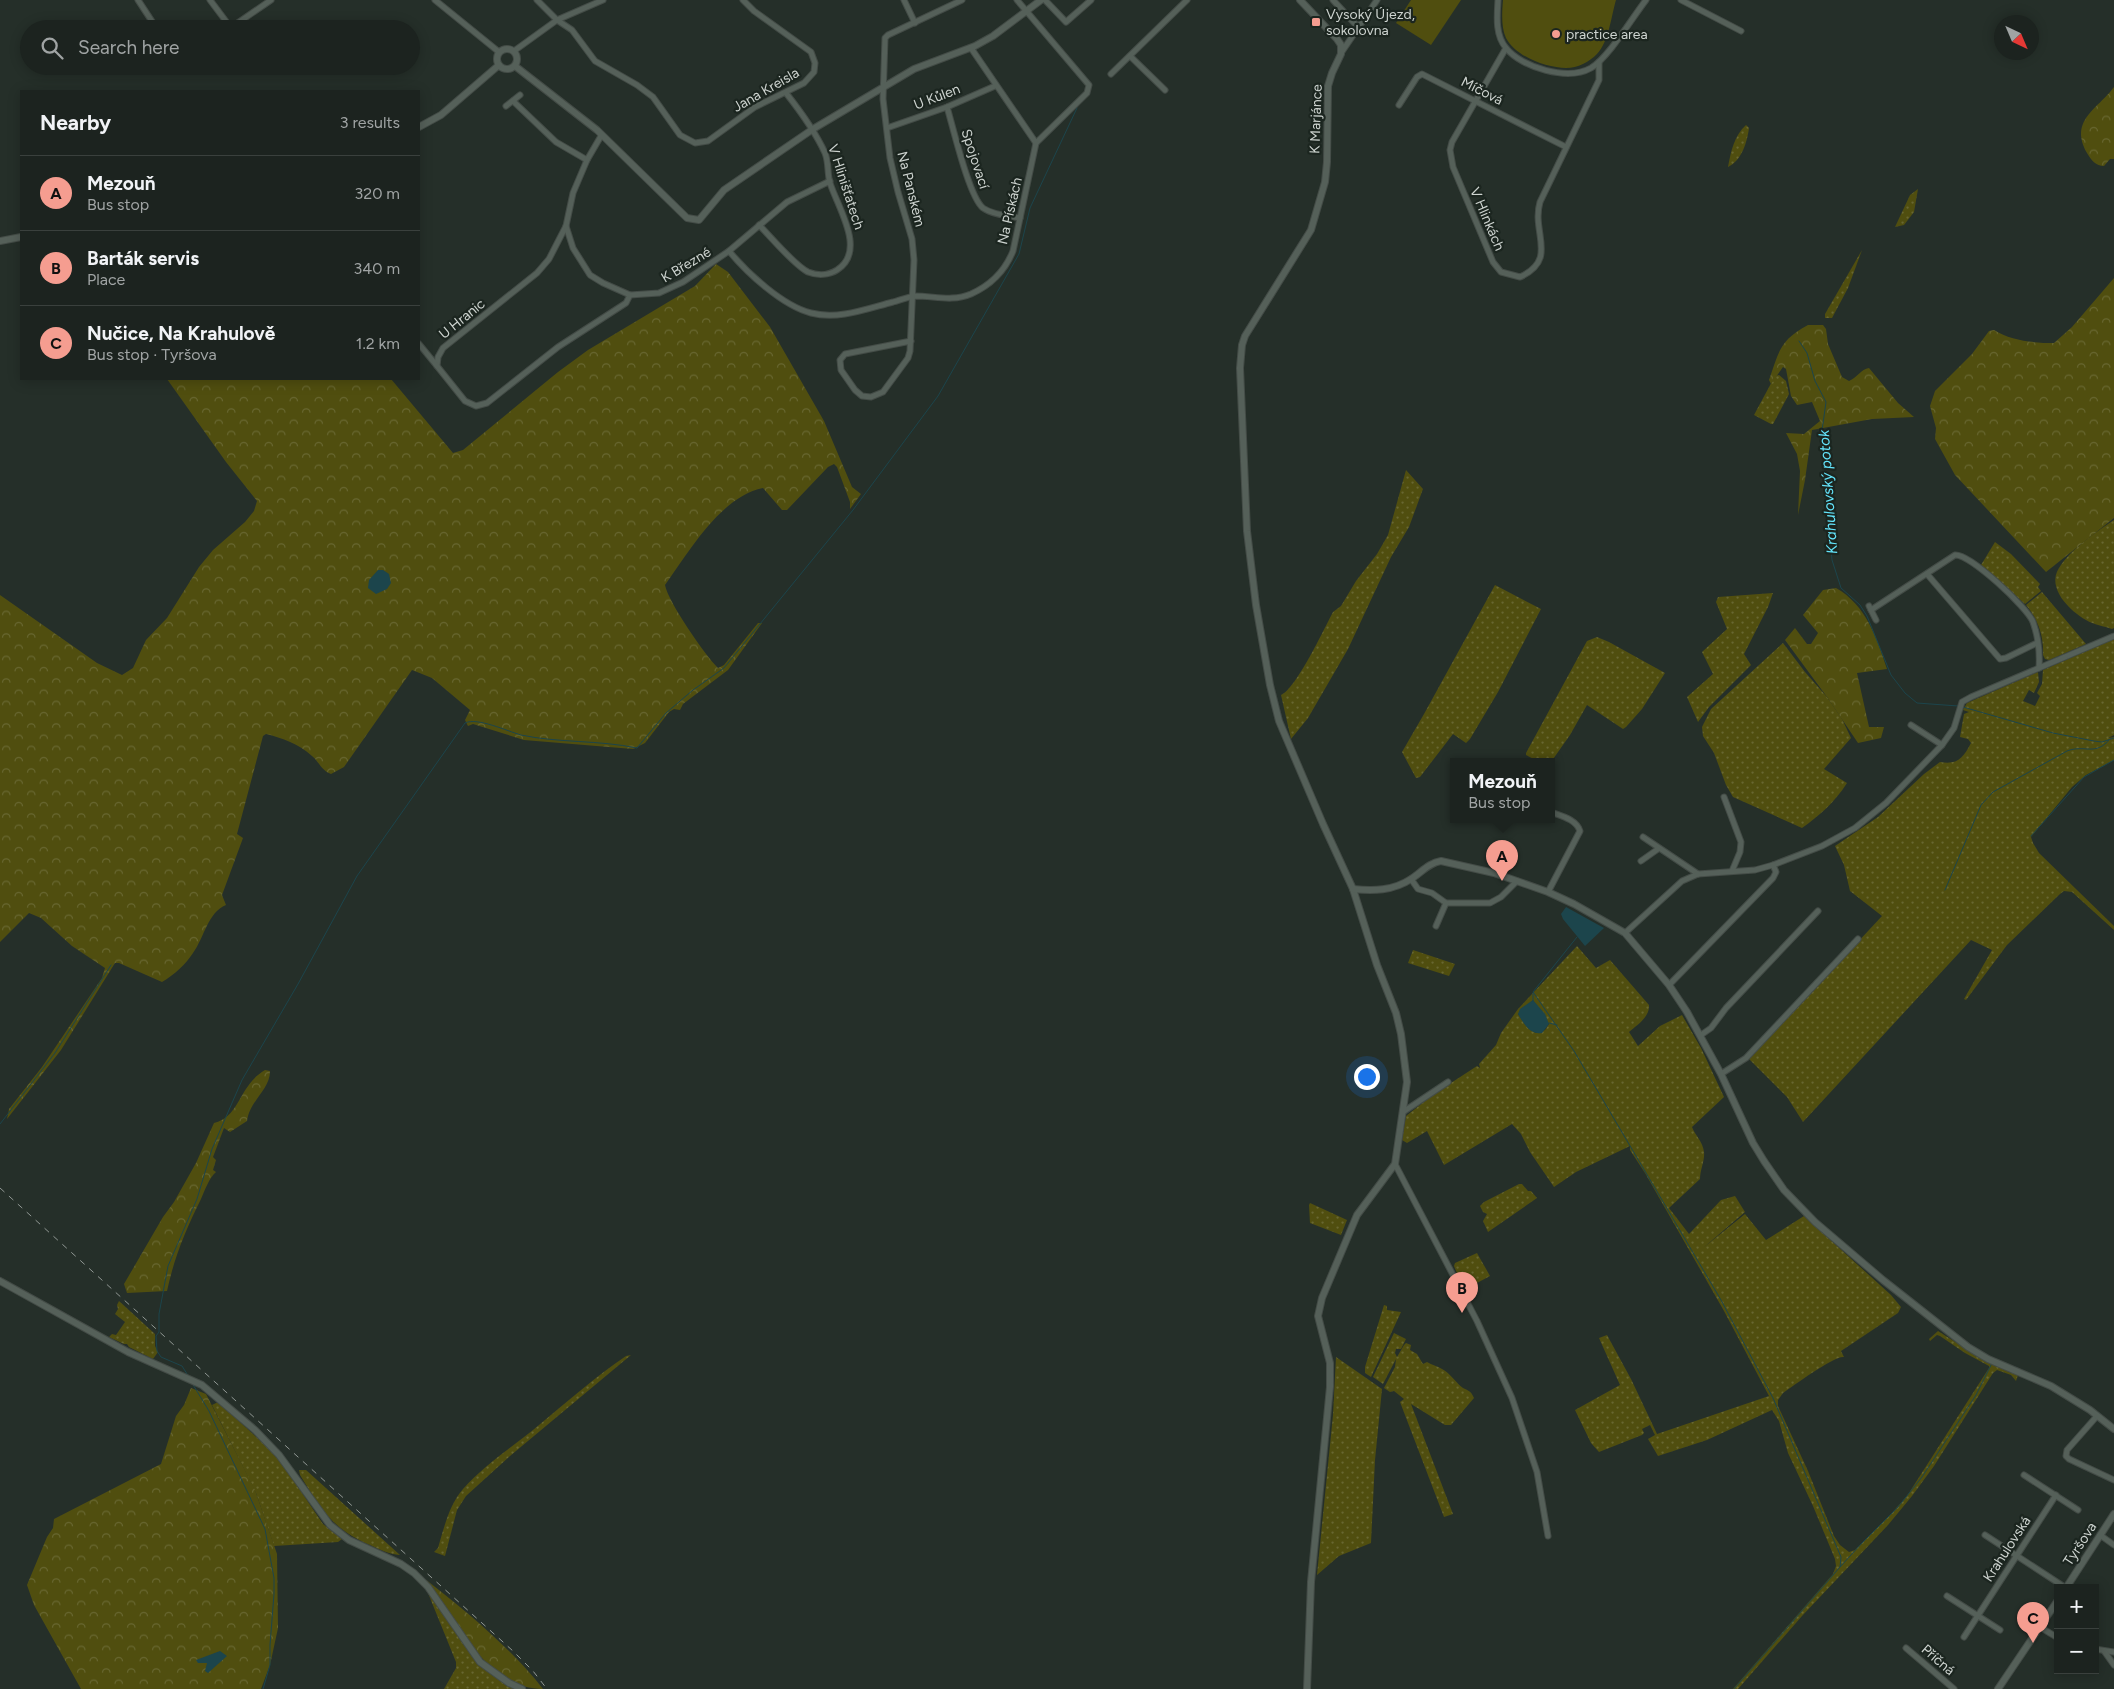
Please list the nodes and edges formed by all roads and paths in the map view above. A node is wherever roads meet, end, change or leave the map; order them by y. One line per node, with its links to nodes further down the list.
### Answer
1 (138, 0): 22 (street)
2 (210, 0): 23 (street)
3 (271, 0): 24 (street)
4 (435, 0): 32 (street)
5 (537, 0): 25 (street)
6 (603, 0): 25 (street)
7 (742, 0): 42 (street, Jana Kreisla)
8 (904, 0): 26 (street)
9 (962, 0): 26 (street)
10 (1017, 0): 21 (street)
11 (1041, 0): 21 (street)
12 (1045, 0): 13 (street)
13 (1091, 0)
14 (1187, 0): 34 (street)
15 (1300, 0): 33 (street)
16 (1333, 0): 27 (street)
17 (1377, 0): 27 (street)
18 (1498, 0): 30 (street)
19 (1646, 0): 35 (street)
20 (1682, 0): 28 (street)
21 (1026, 11): 29 (street); 53 (street)
22 (151, 20)
23 (224, 20)
24 (242, 20)
25 (558, 20): 31 (street); 42 (street, Jana Kreisla)
26 (915, 23): 39 (street, Na Panském)
27 (1358, 26): 33 (street)
28 (1741, 31)
29 (971, 48): 39 (street); 40 (street)
30 (1506, 48): 35 (street); 45 (street, V Hlinkách)
31 (514, 51): 32 (street); 37 (street)
32 (499, 52): 36 (street)
33 (1340, 54): 85 (street, K Marjánce)
34 (1130, 56): 38 (street); 41 (street)
35 (1599, 62): 54 (street, V Hlinkách)
36 (499, 65): 37 (street); 49 (street)
37 (515, 66): 52 (street)
38 (1111, 74)
39 (885, 86): 50 (street, Na Panském); 51 (street)
40 (995, 86): 48 (street, U Kůlen); 53 (street)
41 (1165, 90)
42 (786, 93): 51 (street, V Hlinišťatech)
43 (520, 95): 44 (street)
44 (513, 100): 47 (street); 55 (street)
45 (1475, 100): 46 (street, Míčová); 54 (street, Míčová); 54 (street, V Hlinkách)
46 (1399, 105)
47 (506, 106)
48 (947, 107): 50 (street, U Kůlen); 57 (street, Spojovací)
49 (420, 126)
50 (887, 128): 64 (street, Na Panském)
51 (813, 129): 52 (street); 56 (street, V Hlinišťatech)
52 (601, 136): 55 (street, U Hranic)
53 (1036, 143): 57 (street, Na Pískách)
54 (1566, 147)
55 (587, 160): 59 (street, U Hranic)
56 (830, 181): 58 (street, K Březné); 58 (street, V Hlinišťatech)
57 (1020, 218): 64 (street, Na Pískách)
58 (759, 225): 62 (street, K Březné)
59 (566, 226): 63 (street, K Březné); 67 (street, U Hranic)
60 (20, 237): 61 (street)
61 (0, 241)
62 (730, 251): 63 (street, K Březné); 64 (street, Na Pískách)
63 (630, 295): 67 (street)
64 (914, 296): 65 (street, Na Panském)
65 (911, 341): 65 (street, Na Panském)
66 (420, 345): 67 (street)
67 (437, 366)
68 (1927, 574): 69 (street); 71 (street); 71 (street)
69 (1876, 620)
70 (2114, 636): 72 (street)
71 (2037, 643): 72 (street)
72 (2039, 668): 74 (street)
73 (1911, 725): 74 (street)
74 (1942, 745): 80 (street)
75 (1724, 797): 81 (street)
76 (1555, 814): 86 (street)
77 (1643, 837): 78 (street)
78 (1658, 849): 79 (street); 82 (street)
79 (1641, 861)
80 (1773, 865): 81 (street); 92 (street)
81 (1732, 871): 82 (street)
82 (1698, 874): 90 (street)
83 (1411, 879): 84 (street); 85 (street); 87 (street)
84 (1517, 881): 86 (street); 87 (street)
85 (1353, 889): 96 (street, K Marjánce)
86 (1548, 892): 90 (street)
87 (1446, 903): 89 (street)
88 (1818, 911): 93 (street)
89 (1436, 926)
90 (1625, 933): 92 (street)
91 (1858, 939): 94 (street)
92 (1668, 985): 93 (street)
93 (1701, 1035): 94 (street)
94 (1722, 1074): 99 (street)
95 (1448, 1082): 96 (street)
96 (1403, 1112): 97 (street, K Marjánce)
97 (1395, 1164): 108 (street); 126 (street)
98 (0, 1281): 125 (street)
99 (2097, 1416): 100 (street); 102 (street)
100 (2114, 1428)
101 (2024, 1475): 103 (street)
102 (2114, 1480)
103 (2056, 1495): 104 (street); 110 (street, Krahulovská)
104 (2078, 1510)
105 (2114, 1514): 107 (street, Tyršova)
106 (1985, 1535): 110 (street)
107 (2100, 1535): 109 (street); 112 (street, Tyršova)
108 (1548, 1536)
109 (2114, 1545)
110 (2016, 1555): 111 (street); 115 (street, Krahulovská)
111 (2060, 1584)
112 (2069, 1584)
113 (1947, 1596): 115 (street)
114 (2054, 1606): 116 (street)
115 (1977, 1616): 117 (street); 119 (street, Krahulovská)
116 (2040, 1627): 118 (street); 128 (street)
117 (2000, 1630)
118 (2054, 1636)
119 (1964, 1637)
120 (1906, 1648): 127 (street, Příčná)
121 (2099, 1650): 122 (street)
122 (2104, 1651): 123 (street); 124 (street)
123 (2114, 1652)
124 (2114, 1665)
125 (522, 1689)
126 (1307, 1689)
127 (1954, 1689)
128 (1998, 1689)

